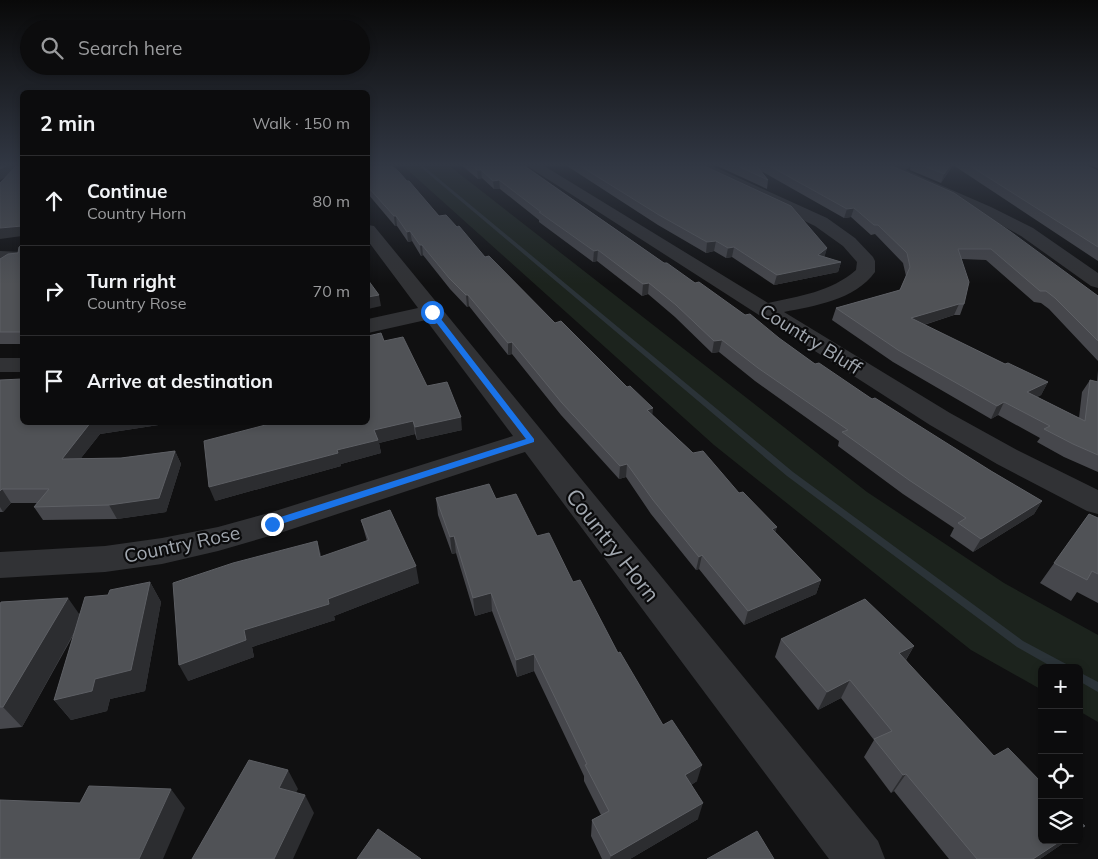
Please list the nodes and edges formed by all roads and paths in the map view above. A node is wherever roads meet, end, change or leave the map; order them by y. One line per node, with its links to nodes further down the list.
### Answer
1 (595, 204): 8 (street, Country Bluff)
2 (783, 204): 8 (street)
3 (972, 204): 7 (street)
4 (370, 234): 9 (street, Country Horn)
5 (0, 257): 6 (street)
6 (20, 257)
7 (1098, 282)
8 (765, 310): 14 (street, Country Bluff)
9 (432, 312): 10 (street); 13 (street, Country Horn)
10 (370, 326)
11 (0, 365): 12 (street)
12 (20, 365)
13 (531, 440): 15 (street, Country Rose); 16 (street, Country Horn)
14 (1098, 503)
15 (0, 565)
16 (860, 859)

